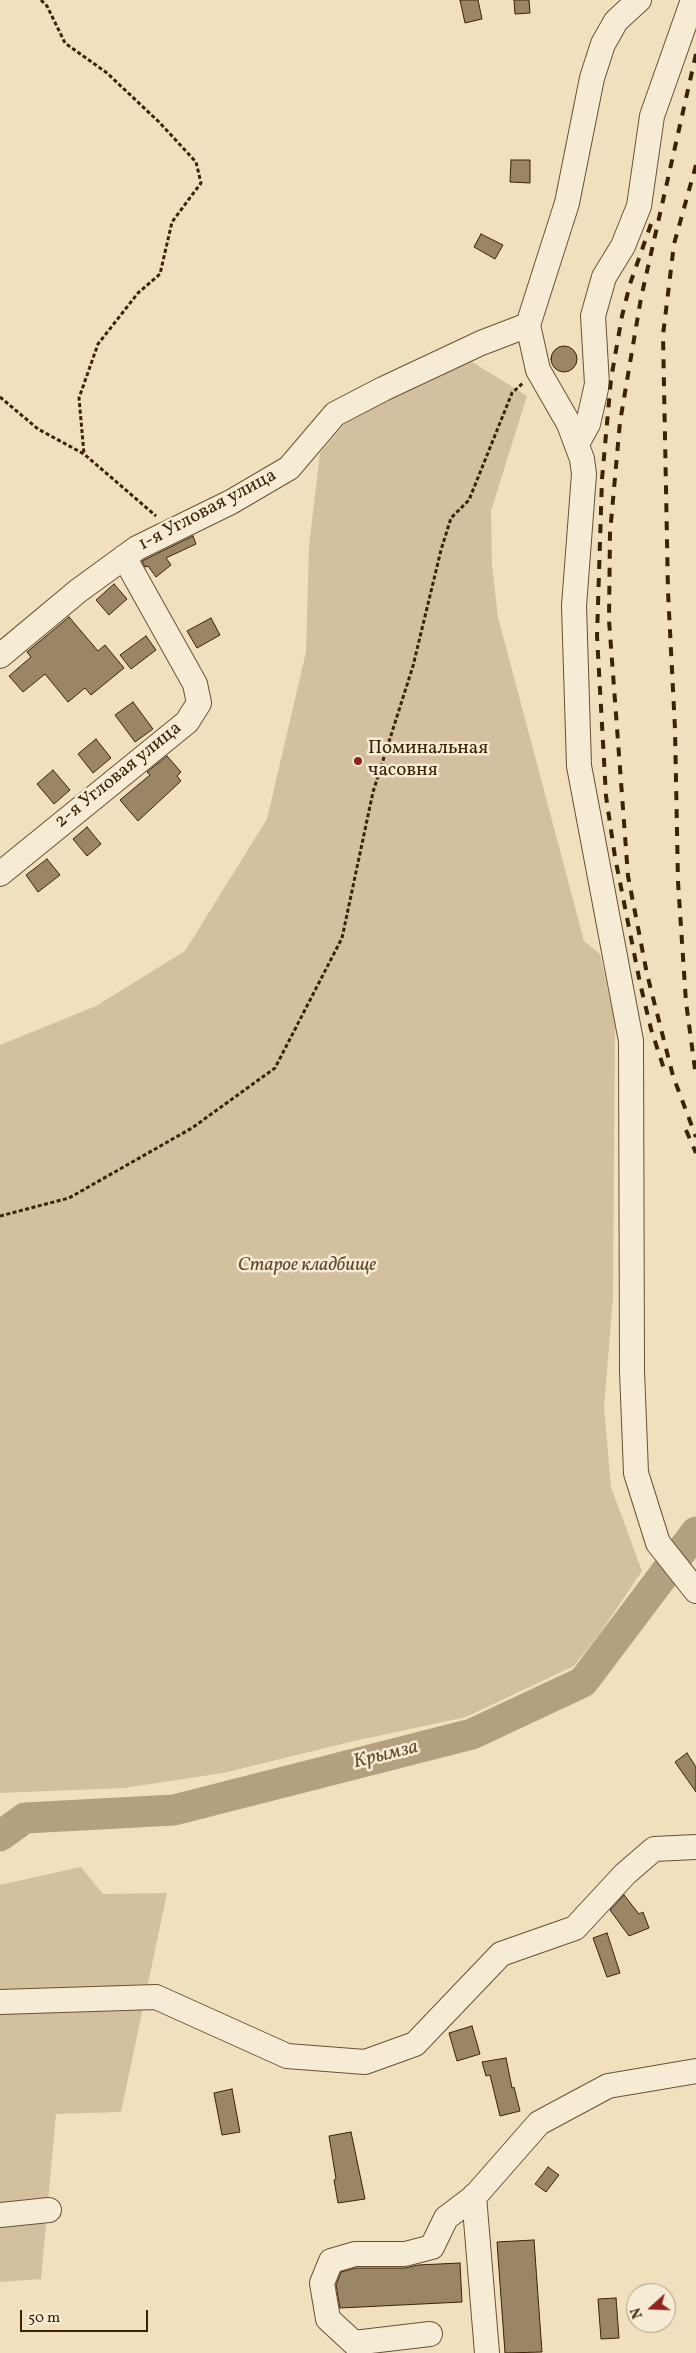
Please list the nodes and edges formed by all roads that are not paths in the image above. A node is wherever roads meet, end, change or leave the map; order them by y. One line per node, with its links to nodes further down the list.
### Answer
1 (639, 0): 3 (street)
2 (693, 0): 4 (street)
3 (528, 325): 4 (street); 5 (street, 1-я Угловая улица)
4 (578, 442): 8 (street)
5 (124, 557): 6 (street, 1-я Угловая улица); 7 (street, 2-я Угловая улица)
6 (0, 656)
7 (0, 874)
8 (692, 1586)
9 (696, 1848): 10 (street)
10 (0, 2002)
11 (696, 2071): 12 (street)
12 (474, 2196): 15 (street); 16 (street)
13 (49, 2210): 14 (street)
14 (0, 2215)
15 (430, 2334)
16 (487, 2353)

